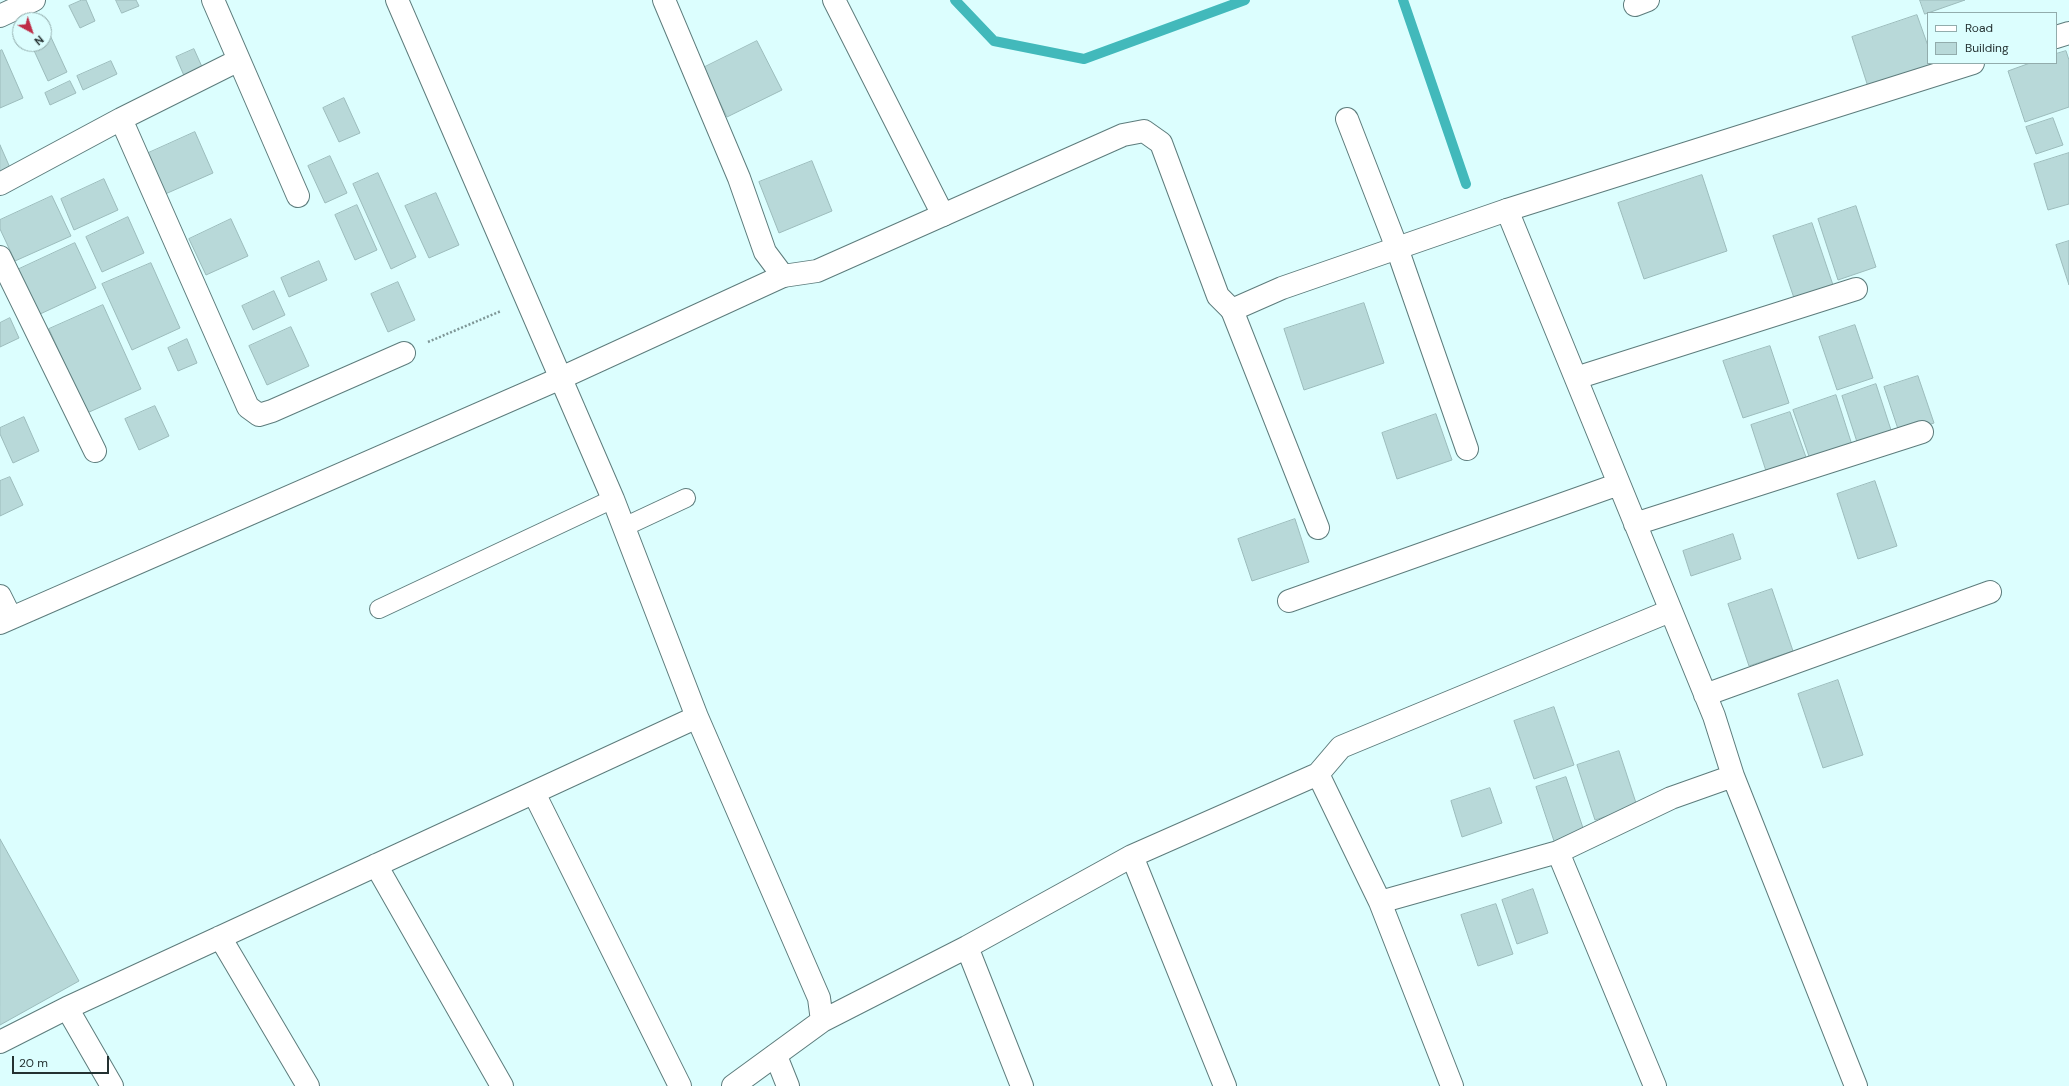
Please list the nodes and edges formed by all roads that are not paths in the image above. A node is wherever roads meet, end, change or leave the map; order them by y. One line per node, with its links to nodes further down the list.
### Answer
1 (34, 0): 6 (street)
2 (213, 0): 9 (street)
3 (397, 0): 23 (street)
4 (664, 0): 19 (street)
5 (834, 0): 16 (street)
6 (0, 16)
7 (2069, 33): 8 (street)
8 (2057, 37)
9 (239, 60): 11 (street); 14 (street)
10 (1970, 64): 15 (street)
11 (121, 119): 13 (street); 22 (street)
12 (1347, 119): 17 (street)
13 (0, 184)
14 (298, 196)
15 (1507, 210): 17 (street); 24 (street)
16 (943, 215): 19 (street); 21 (street)
17 (1397, 248): 21 (street); 26 (street)
18 (0, 257): 27 (street)
19 (783, 276): 23 (street)
20 (1856, 289): 24 (street)
21 (1232, 310): 33 (street)
22 (404, 353)
23 (561, 378): 30 (street); 39 (street)
24 (1576, 378): 28 (street)
25 (1922, 432): 31 (street)
26 (1467, 449)
27 (95, 451)
28 (1618, 484): 31 (street); 36 (street)
29 (686, 498): 32 (lane)
30 (613, 500): 32 (street); 37 (lane)
31 (1635, 524): 38 (street)
32 (624, 527): 41 (street)
33 (1318, 528)
34 (1990, 592): 40 (street)
35 (0, 596): 39 (street)
36 (1289, 601)
37 (379, 609)
38 (1670, 611): 40 (street); 42 (street)
39 (5, 621)
40 (1705, 695): 43 (street)
41 (698, 717): 44 (street); 52 (street)
42 (1318, 774): 46 (street); 48 (street)
43 (1733, 776): 45 (street); 65 (street)
44 (534, 793): 47 (street); 58 (street)
45 (1558, 852): 48 (street); 64 (street)
46 (1132, 856): 50 (street); 62 (street)
47 (376, 865): 49 (street); 57 (street)
48 (1380, 902): 63 (street)
49 (220, 937): 51 (street); 56 (street)
50 (967, 947): 52 (street); 61 (street)
51 (67, 1008): 53 (street); 55 (street)
52 (822, 1021): 54 (street)
53 (0, 1042)
54 (776, 1056): 59 (street); 60 (street)
55 (112, 1086)
56 (308, 1086)
57 (502, 1086)
58 (680, 1086)
59 (733, 1086)
60 (788, 1086)
61 (1022, 1086)
62 (1225, 1086)
63 (1452, 1086)
64 (1655, 1086)
65 (1856, 1086)

